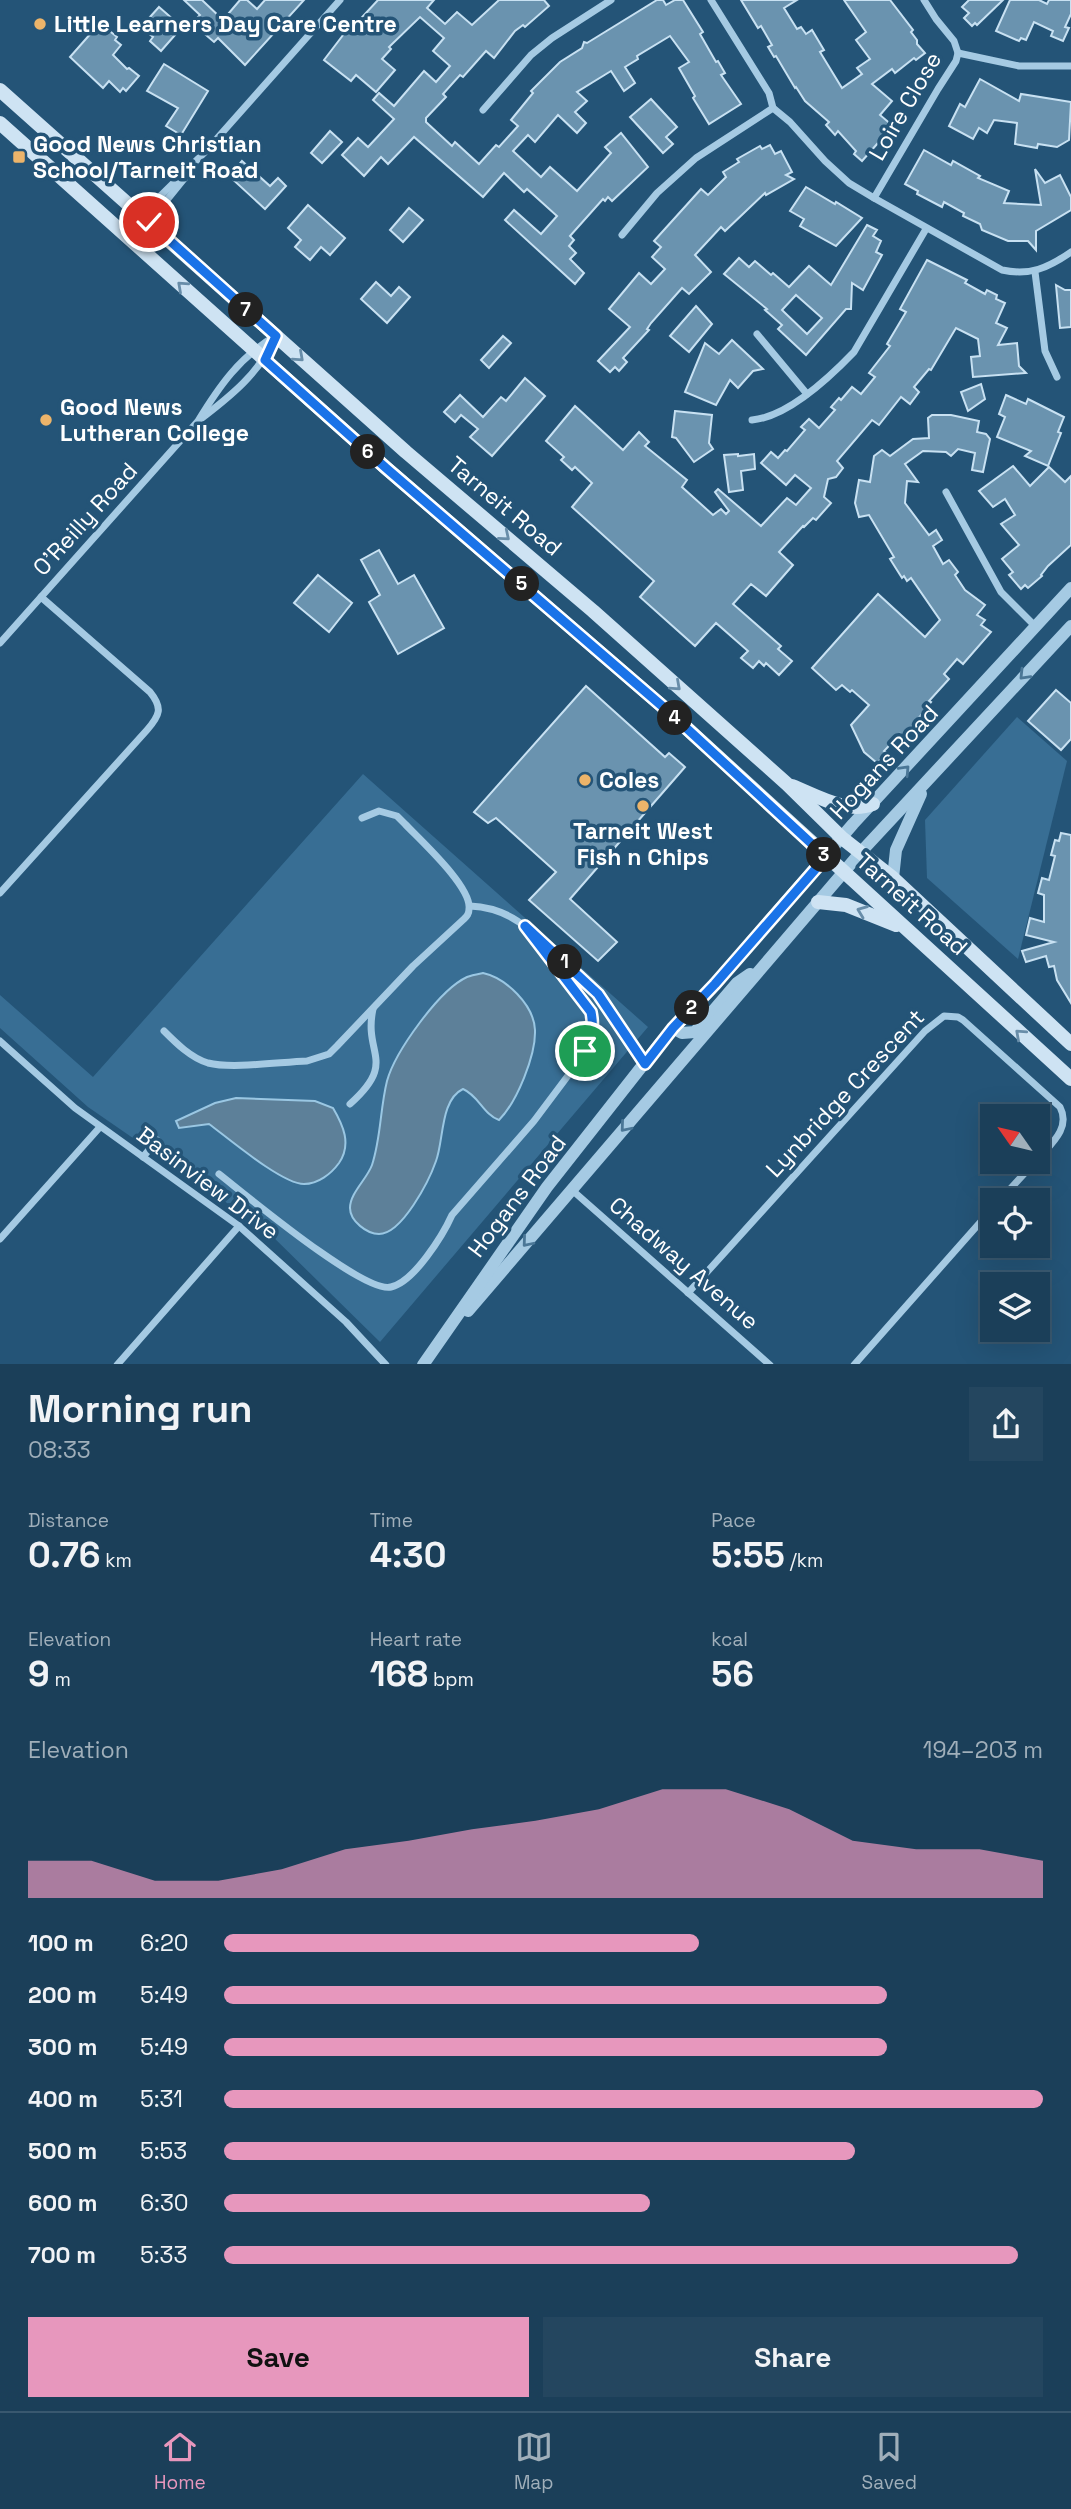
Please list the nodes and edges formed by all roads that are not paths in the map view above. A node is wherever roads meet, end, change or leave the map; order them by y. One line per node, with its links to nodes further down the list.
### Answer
1 (340, 0): 12 (street)
2 (611, 0): 9 (street)
3 (711, 0): 8 (street)
4 (924, 0): 5 (street, Loire Close)
5 (958, 53): 6 (street); 11 (street, Loire Close)
6 (1071, 66)
7 (0, 90): 12 (main road, Tarneit Road)
8 (773, 108): 11 (street); 14 (street)
9 (483, 110)
10 (0, 123): 15 (main road, Tarneit Road)
11 (874, 198): 13 (street)
12 (145, 218): 15 (street); 19 (main road, Tarneit Road)
13 (926, 229): 17 (street); 23 (street)
14 (622, 235)
15 (128, 238): 20 (main road, Tarneit Road, one-way to 15)
16 (1071, 252): 17 (street)
17 (1035, 272): 22 (street)
18 (757, 334): 23 (street)
19 (276, 336): 20 (street, O'Reilly Road); 21 (street, O'Reilly Road); 32 (main road, Tarneit Road, one-way to 32)
20 (253, 349): 21 (main road, Tarneit Road); 25 (street, O'Reilly Road)
21 (265, 360): 25 (street, O'Reilly Road); 38 (main road, Tarneit Road)
22 (1056, 377)
23 (807, 394): 24 (street)
24 (752, 420)
25 (198, 421): 28 (street, O'Reilly Road)
26 (946, 492): 30 (street)
27 (1071, 588): 30 (street, Hogans Road)
28 (41, 597): 31 (street, O'Reilly Road); 41 (street)
29 (1071, 626): 33 (street, Hogans Road, one-way to 33)
30 (1036, 627): 34 (street, Hogans Road, one-way to 30)
31 (0, 643)
32 (787, 784): 34 (main road); 36 (main road, Tarneit Road)
33 (925, 784): 37 (street, Hogans Road); 40 (street)
34 (873, 804): 36 (street, Hogans Road)
35 (362, 818): 43 (street)
36 (842, 838): 37 (main road, Tarneit Road); 38 (street, Hogans Road)
37 (860, 853): 39 (street, Hogans Road); 40 (main road, Tarneit Road)
38 (826, 857): 39 (main road, Tarneit Road); 48 (street, Hogans Road)
39 (844, 872): 42 (street, Hogans Road); 45 (main road, Tarneit Road)
40 (893, 878): 51 (main road, Tarneit Road)
41 (0, 893)
42 (818, 902): 45 (main road, one-way to 42); 46 (street, Hogans Road)
43 (470, 906): 44 (street); 47 (street)
44 (525, 926): 52 (street); 60 (street)
45 (904, 928): 53 (main road, Tarneit Road, one-way to 45)
46 (769, 960): 48 (street); 63 (street, Hogans Road, one-way to 63)
47 (373, 1008): 49 (street); 54 (street)
48 (673, 1028): 52 (street, Hogans Road)
49 (164, 1031)
50 (0, 1041): 55 (street, Basinview Drive)
51 (1071, 1044)
52 (645, 1064): 58 (street, Hogans Road)
53 (1071, 1079)
54 (350, 1104)
55 (100, 1127): 59 (street, Basinview Drive); 66 (street)
56 (157, 1140): 59 (street)
57 (1050, 1143): 67 (street, Lynbridge Crescent)
58 (574, 1155): 63 (street); 70 (street, Hogans Road)
59 (144, 1157): 65 (street, Basinview Drive)
60 (219, 1174)
61 (1023, 1174): 62 (street, Lynbridge Crescent)
62 (1011, 1188)
63 (572, 1190): 67 (street, Chadway Avenue); 70 (street, Hogans Road, one-way to 70)
64 (980, 1222): 72 (street)
65 (239, 1226): 68 (street); 69 (street, Basinview Drive)
66 (0, 1239)
67 (688, 1293): 71 (street, Chadway Avenue)
68 (117, 1364)
69 (386, 1364)
70 (423, 1364)
71 (770, 1364)
72 (854, 1364)

